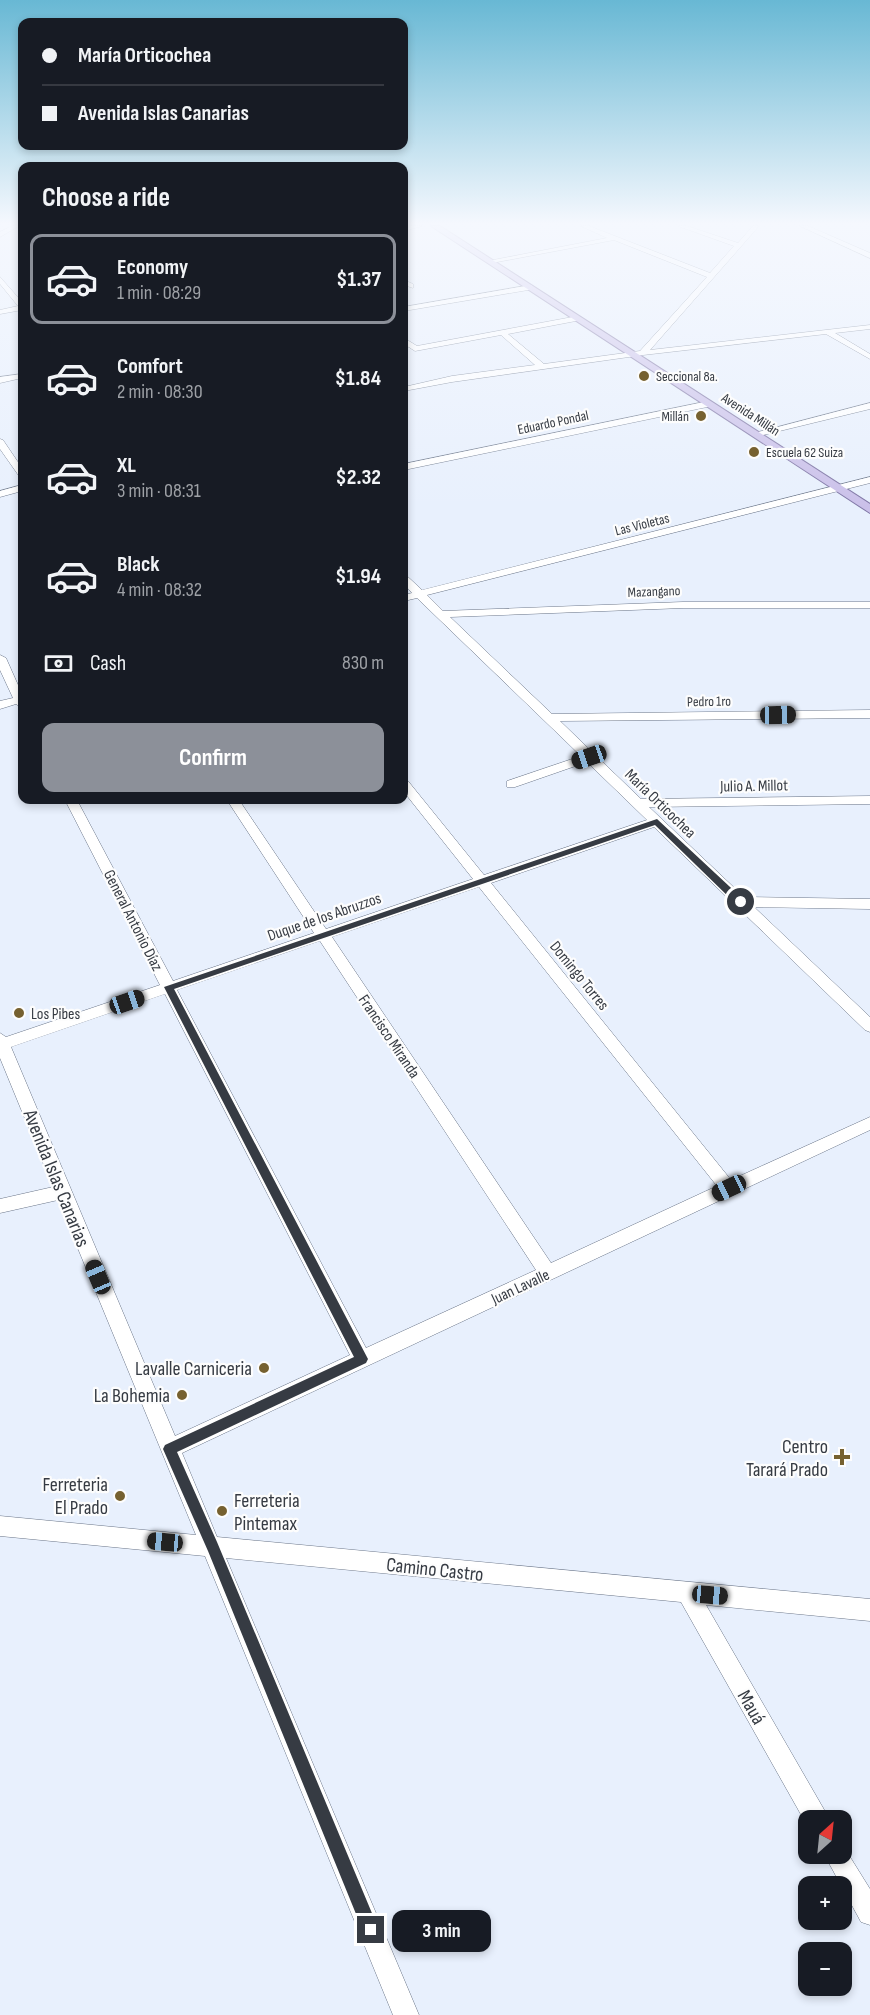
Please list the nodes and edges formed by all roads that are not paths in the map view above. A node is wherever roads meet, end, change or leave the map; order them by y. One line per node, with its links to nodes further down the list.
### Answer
1 (568, 320): 6 (street)
2 (581, 320): 8 (main road, Avenida Millán)
3 (669, 320): 8 (street)
4 (870, 327): 5 (street)
5 (827, 332): 8 (street); 9 (street)
6 (503, 333): 7 (street); 10 (street)
7 (408, 343)
8 (638, 354): 10 (street); 14 (main road, Avenida Millán)
9 (870, 357)
10 (542, 367): 13 (street)
11 (18, 377): 12 (street)
12 (0, 380)
13 (408, 388)
14 (709, 404): 16 (main road, Avenida Millán); 18 (street, Eduardo Pondal)
15 (870, 406): 16 (street)
16 (755, 434): 21 (main road, Avenida Millán)
17 (0, 442): 19 (street)
18 (408, 466)
19 (18, 468)
20 (870, 480): 21 (street, Las Violetas)
21 (838, 488): 24 (main road, Avenida Millán); 26 (street, Las Violetas)
22 (18, 489): 23 (street)
23 (0, 494)
24 (870, 509)
25 (408, 583): 26 (street, María Orticochea)
26 (420, 594): 27 (street); 29 (street, María Orticochea)
27 (408, 597)
28 (870, 605): 29 (street, Mazangano)
29 (440, 614): 35 (street, María Orticochea)
30 (0, 658): 31 (street)
31 (18, 693)
32 (18, 702): 33 (street)
33 (0, 705)
34 (870, 714): 35 (street, Pedro 1ro)
35 (548, 718): 36 (street, María Orticochea)
36 (589, 757): 37 (street); 40 (street, María Orticochea)
37 (511, 784)
38 (408, 789): 44 (street, Domingo Torres)
39 (870, 800): 40 (street, Julio A. Millot)
40 (638, 803): 43 (street, María Orticochea)
41 (73, 804): 48 (street, General Antonio Díaz)
42 (236, 804): 47 (street, Francisco Miranda)
43 (657, 821): 44 (street, Duque de los Abruzzos); 45 (street, María Orticochea)
44 (480, 881): 47 (street, Duque de los Abruzzos); 52 (street, Domingo Torres)
45 (741, 902): 46 (street); 49 (street, María Orticochea)
46 (870, 904)
47 (323, 935): 48 (street, Duque de los Abruzzos); 55 (street, Francisco Miranda)
48 (169, 987): 50 (street, Duque de los Abruzzos); 56 (street, General Antonio Díaz)
49 (870, 1026)
50 (1, 1041): 53 (street, Avenida Islas Canarias)
51 (870, 1123): 52 (street, Juan Lavalle)
52 (729, 1188): 55 (street, Juan Lavalle)
53 (62, 1192): 54 (street); 57 (street, Avenida Islas Canarias)
54 (0, 1206)
55 (548, 1273): 56 (street, Juan Lavalle)
56 (362, 1359): 57 (street, Juan Lavalle)
57 (169, 1449): 59 (street, Avenida Islas Canarias)
58 (0, 1526): 59 (street, Camino Castro)
59 (213, 1547): 60 (street, Camino Castro); 65 (street, Avenida Islas Canarias)
60 (687, 1593): 61 (street, Camino Castro); 62 (street, Mauá)
61 (870, 1610)
62 (812, 1810)
63 (843, 1864): 64 (street)
64 (870, 1912)
65 (406, 2015)

